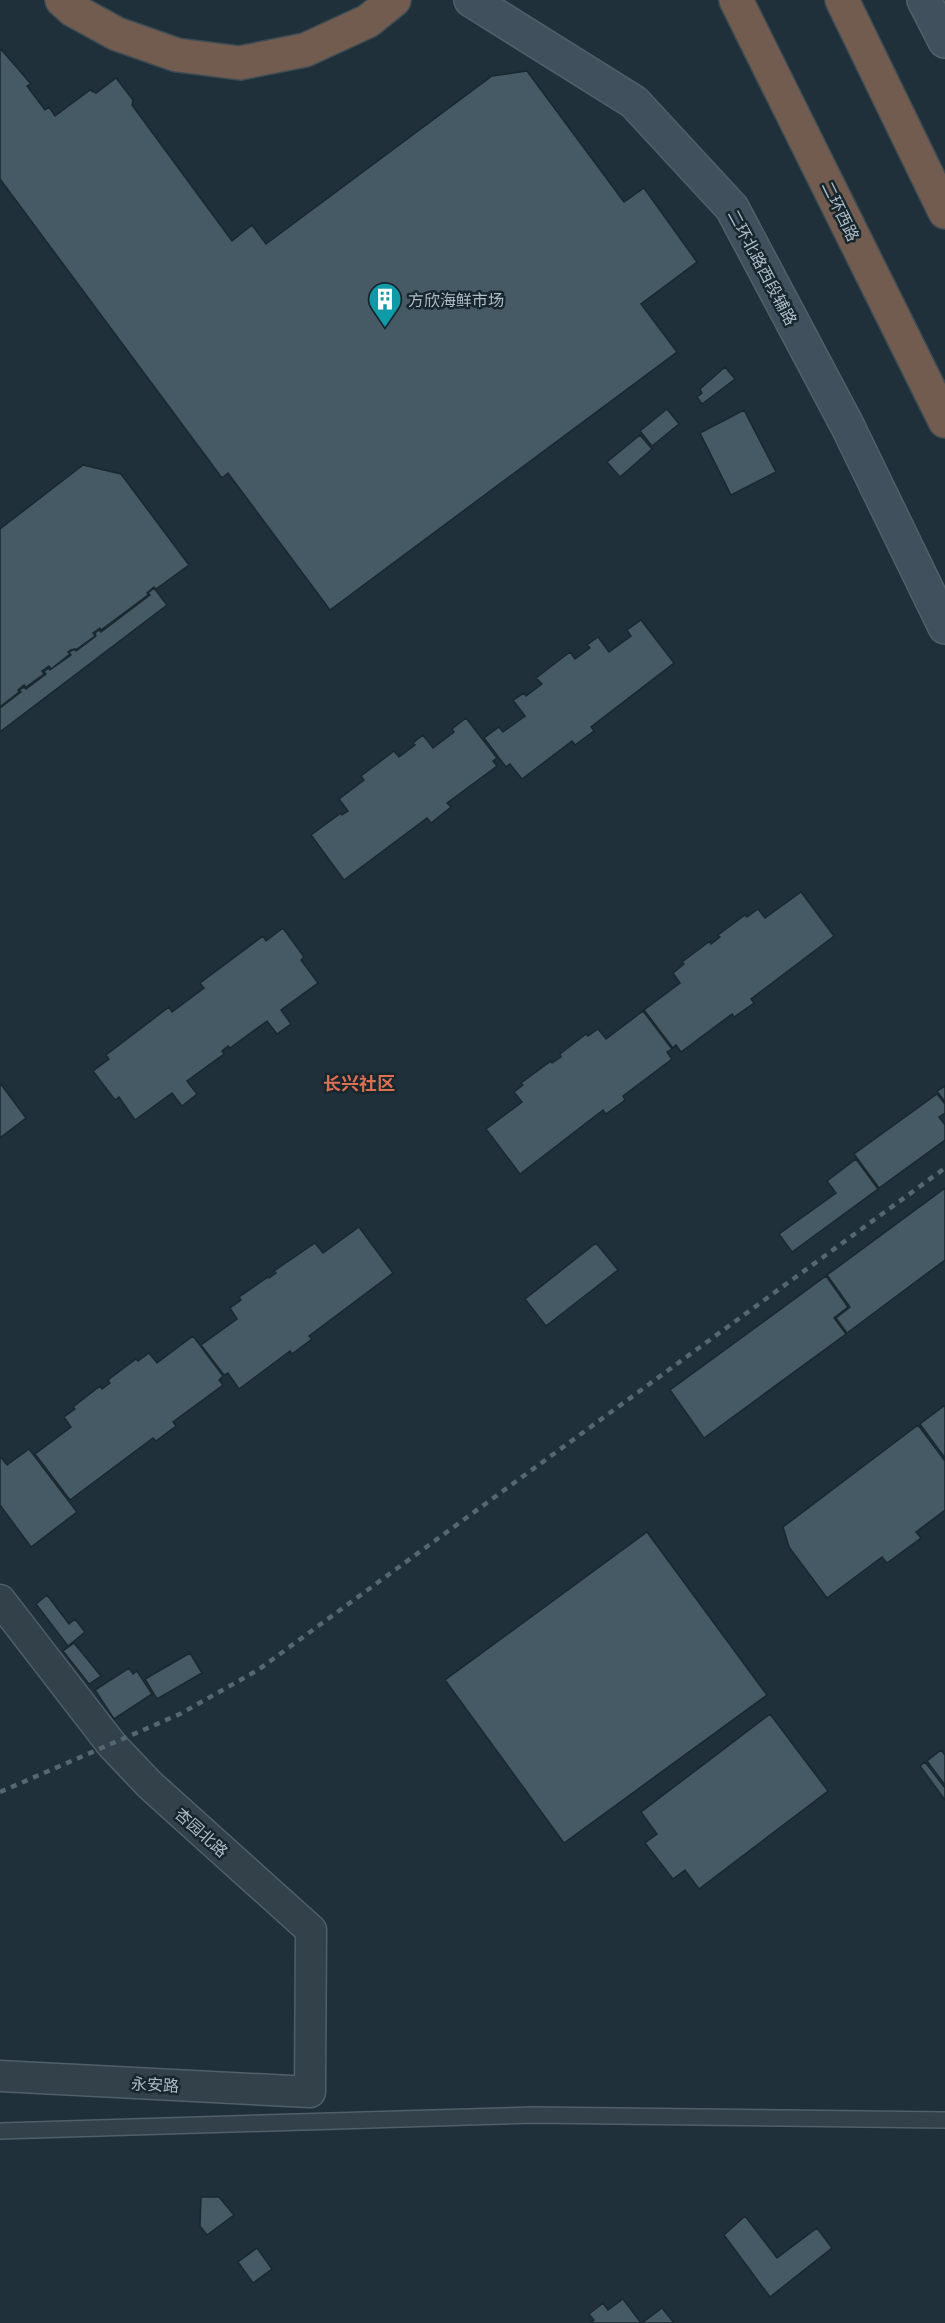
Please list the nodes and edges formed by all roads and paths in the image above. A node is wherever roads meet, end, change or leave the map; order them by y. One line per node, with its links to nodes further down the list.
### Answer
1 (62, 0): 2 (highway)
2 (394, 0)
3 (471, 0): 10 (main road, 二环北路西段辅路)
4 (736, 0): 9 (highway, 二环西路)
5 (842, 0): 8 (highway)
6 (924, 0): 7 (main road)
7 (945, 41)
8 (945, 212)
9 (945, 421)
10 (945, 627)
11 (0, 1600): 13 (street, 杏园北路)
12 (0, 2076): 13 (street, 永安路)
13 (309, 2092)
14 (945, 2120): 15 (lane)
15 (0, 2131)

